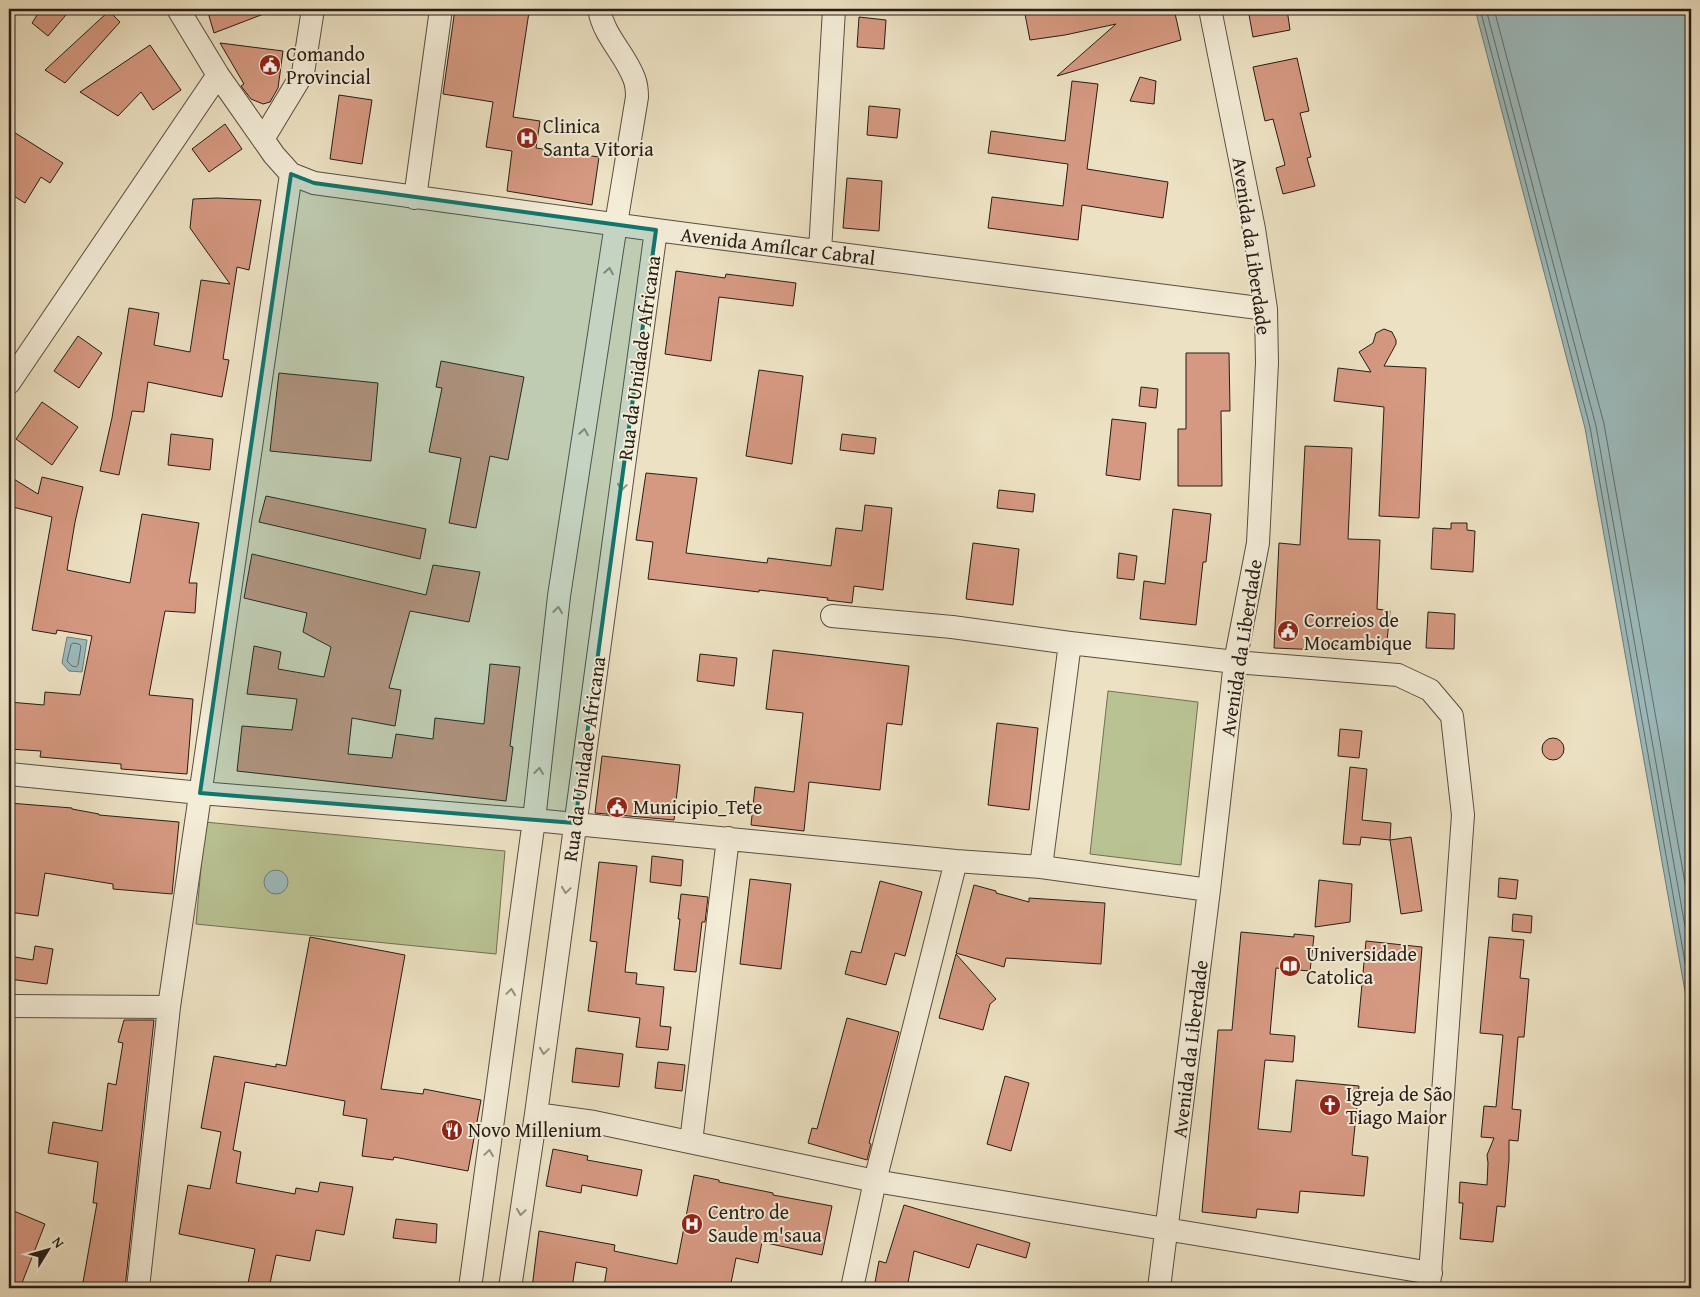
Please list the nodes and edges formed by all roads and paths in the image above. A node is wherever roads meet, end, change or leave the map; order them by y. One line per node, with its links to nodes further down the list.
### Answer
1 (178, 9): 7 (street)
2 (313, 9): 8 (street)
3 (440, 9): 10 (street)
4 (598, 9): 11 (street, Rua da Unidade Africana)
5 (834, 9): 13 (street)
6 (1210, 9): 14 (street, Avenida da Liberdade)
7 (218, 74): 8 (street); 15 (street)
8 (263, 139): 9 (street)
9 (291, 174): 10 (street, Avenida Amílcar Cabral); 20 (street)
10 (415, 198): 11 (street, Avenida Amílcar Cabral)
11 (616, 224): 12 (street, Avenida Amílcar Cabral); 21 (street, Rua da Unidade Africana, one-way to 11)
12 (656, 230): 13 (street, Avenida Amílcar Cabral); 22 (street, Rua da Unidade Africana, one-way to 22)
13 (820, 251): 14 (street, Avenida Amílcar Cabral)
14 (1266, 310): 18 (street, Avenida da Liberdade)
15 (9, 383)
16 (832, 616): 17 (street)
17 (1070, 643): 18 (street); 25 (street)
18 (1235, 662): 26 (street, Avenida da Liberdade); 33 (street)
19 (9, 774): 20 (street)
20 (200, 794): 21 (street); 28 (street)
21 (534, 820): 22 (street); 35 (street, Rua da Unidade Africana, one-way to 21)
22 (575, 823): 23 (street); 29 (street, Rua da Unidade Africana, one-way to 29)
23 (728, 838): 24 (street); 30 (street)
24 (956, 861): 25 (street); 31 (street)
25 (1041, 867): 26 (street)
26 (1210, 890): 32 (street, Avenida da Liberdade)
27 (9, 1006): 28 (street)
28 (169, 1007): 34 (street)
29 (536, 1114): 30 (street); 36 (street, Rua da Unidade Africana, one-way to 36)
30 (692, 1142): 31 (street)
31 (875, 1181): 32 (street); 37 (street)
32 (1167, 1228): 33 (street); 38 (street, Avenida da Liberdade)
33 (1430, 1280)
34 (138, 1288)
35 (470, 1288)
36 (510, 1288)
37 (852, 1288)
38 (1159, 1288)

